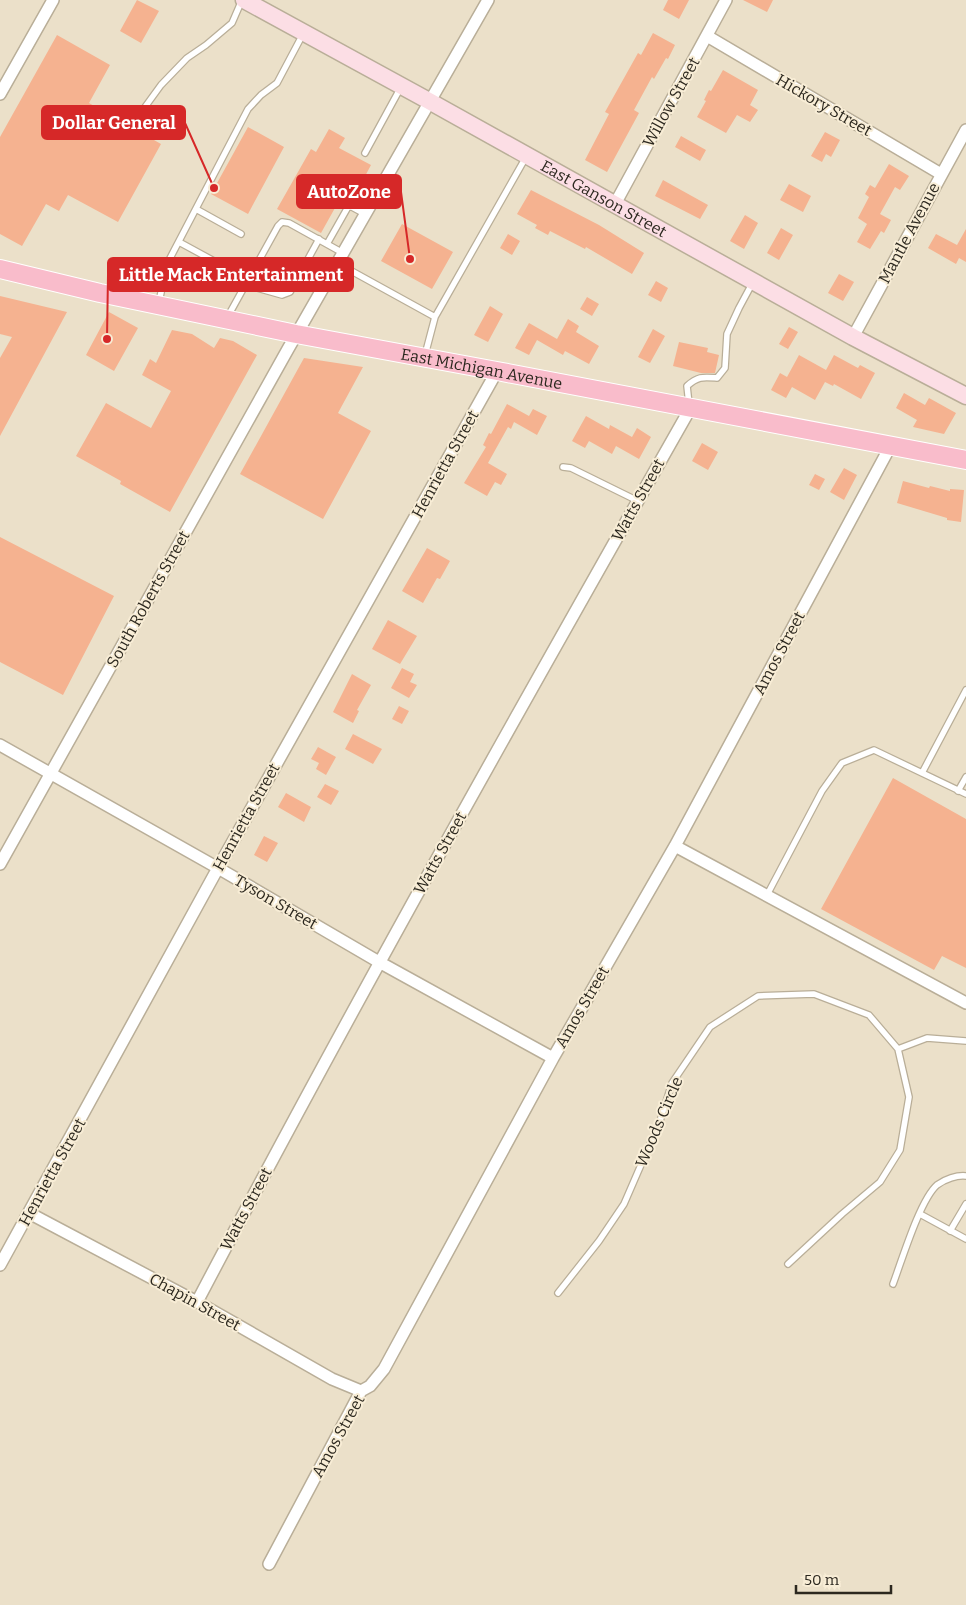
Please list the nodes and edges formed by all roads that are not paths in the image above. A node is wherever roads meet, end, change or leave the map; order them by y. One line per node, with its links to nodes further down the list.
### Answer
1 (53, 0): 8 (street)
2 (488, 0): 9 (street, South Roberts Street)
3 (726, 0): 6 (street, Willow Street)
4 (250, 1): 5 (street, East Ganson Street); 10 (lane)
5 (304, 33): 7 (street, East Ganson Street); 16 (lane)
6 (707, 36): 14 (street, Hickory Street); 15 (street, Willow Street)
7 (402, 85): 9 (street, East Ganson Street); 12 (lane)
8 (1, 90)
9 (429, 101): 13 (street, East Ganson Street); 17 (street, South Roberts Street)
10 (145, 107)
11 (966, 130): 14 (street, Mantle Avenue)
12 (365, 153)
13 (527, 155): 15 (street, East Ganson Street); 28 (lane)
14 (941, 174): 31 (street, Mantle Avenue)
15 (614, 204): 25 (street, East Ganson Street)
16 (196, 209): 18 (lane); 20 (lane)
17 (364, 214): 21 (lane); 22 (street, South Roberts Street)
18 (241, 234)
19 (318, 239): 21 (lane); 26 (lane); 26 (lane)
20 (179, 242): 23 (lane); 27 (lane)
21 (327, 244): 22 (lane)
22 (340, 258): 28 (lane); 30 (street, South Roberts Street)
23 (225, 267)
24 (0, 268): 27 (main road, East Michigan Avenue)
25 (753, 281): 31 (street, East Ganson Street); 35 (lane)
26 (246, 285): 29 (lane)
27 (158, 305): 29 (main road, East Michigan Avenue)
28 (435, 317): 32 (lane)
29 (226, 320): 30 (main road, East Michigan Avenue)
30 (296, 334): 32 (main road, East Michigan Avenue); 43 (street, South Roberts Street)
31 (853, 337): 34 (street, East Ganson Street)
32 (425, 358): 33 (main road, East Michigan Avenue)
33 (497, 371): 35 (main road, East Michigan Avenue); 49 (street, Henrietta Street)
34 (966, 396)
35 (690, 409): 36 (main road, East Michigan Avenue); 39 (street, Watts Street)
36 (890, 445): 37 (main road, East Michigan Avenue); 47 (street, Amos Street)
37 (966, 460)
38 (563, 467): 39 (lane)
39 (638, 501): 51 (street, Watts Street)
40 (966, 690): 42 (lane)
41 (0, 745): 43 (street, Tyson Street)
42 (922, 773): 45 (lane); 50 (lane)
43 (51, 774): 48 (street, South Roberts Street); 49 (street, Tyson Street)
44 (966, 777): 45 (lane)
45 (958, 790): 46 (lane)
46 (966, 794)
47 (675, 846): 50 (street); 55 (street, Amos Street)
48 (0, 864)
49 (218, 868): 51 (street, Tyson Street); 58 (street, Henrietta Street)
50 (767, 895): 52 (street)
51 (379, 962): 55 (street, Tyson Street); 66 (street, Watts Street)
52 (966, 1003)
53 (966, 1040): 54 (lane)
54 (898, 1049): 62 (lane, Woods Circle); 65 (lane, Woods Circle)
55 (553, 1058): 67 (street, Amos Street)
56 (966, 1176): 59 (lane)
57 (966, 1204): 60 (lane)
58 (30, 1213): 63 (street, Henrietta Street); 66 (street, Chapin Street)
59 (920, 1214): 60 (lane); 64 (lane)
60 (950, 1231): 61 (lane)
61 (966, 1239)
62 (788, 1264)
63 (0, 1265)
64 (893, 1284)
65 (558, 1293)
66 (197, 1302): 67 (street, Chapin Street)
67 (361, 1391): 68 (street, Amos Street)
68 (269, 1564)

